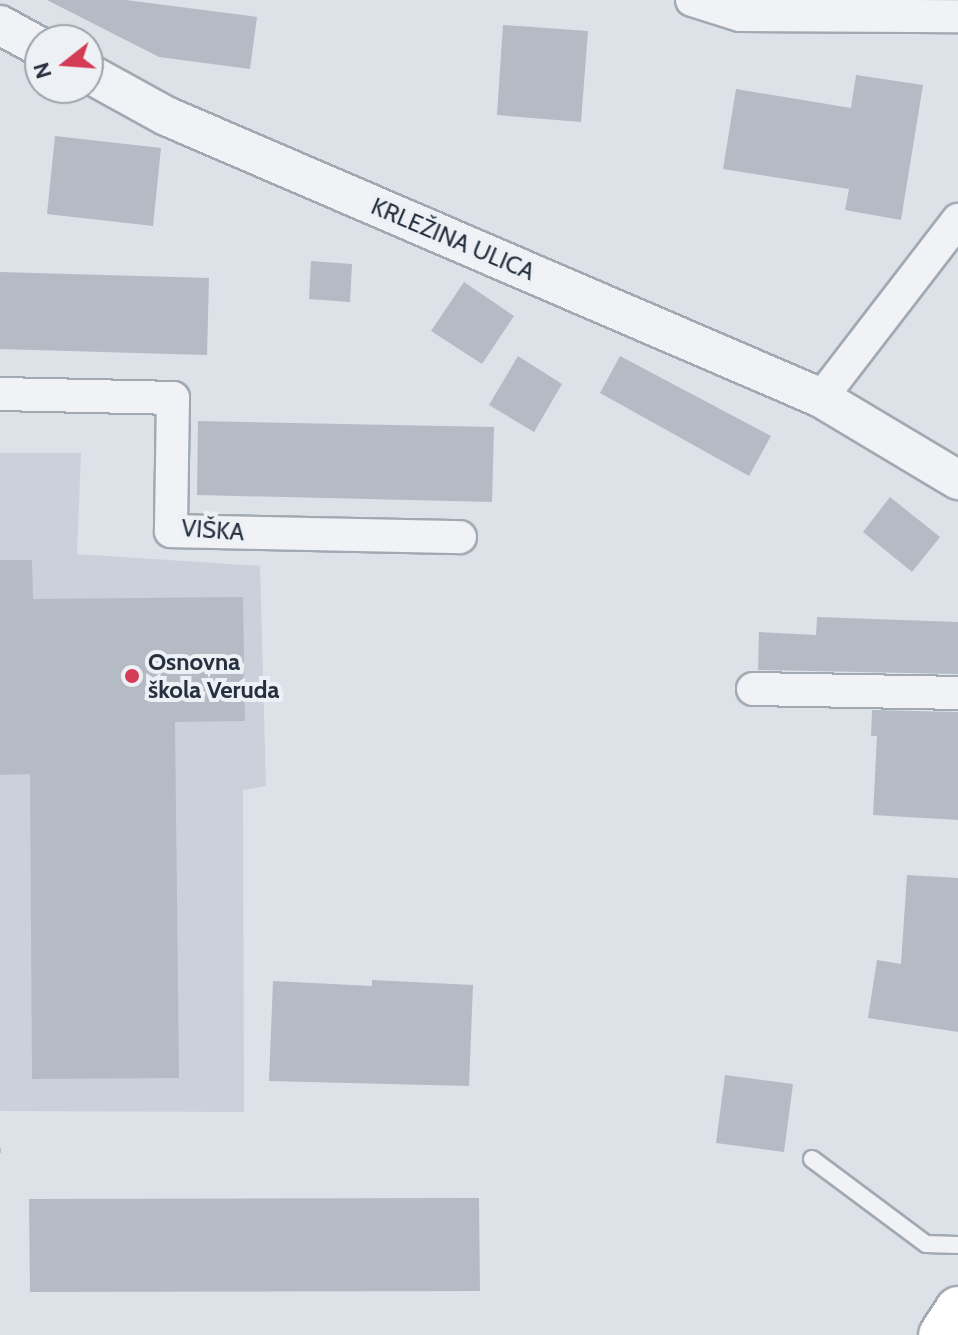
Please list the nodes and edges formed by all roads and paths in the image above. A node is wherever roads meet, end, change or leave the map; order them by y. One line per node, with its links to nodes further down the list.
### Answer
1 (692, 0): 2 (street)
2 (958, 16)
3 (0, 25): 4 (street)
4 (24, 38)
5 (104, 82): 8 (street, KRLEŽINA ULICA)
6 (958, 220): 8 (street)
7 (0, 394): 10 (street, VIŠKA)
8 (821, 398): 9 (street, KRLEŽINA ULICA)
9 (958, 480)
10 (460, 537)
11 (753, 689): 12 (street)
12 (958, 693)
13 (812, 1159): 14 (lane)
14 (958, 1245)
15 (958, 1309): 16 (main road)
16 (941, 1335)

